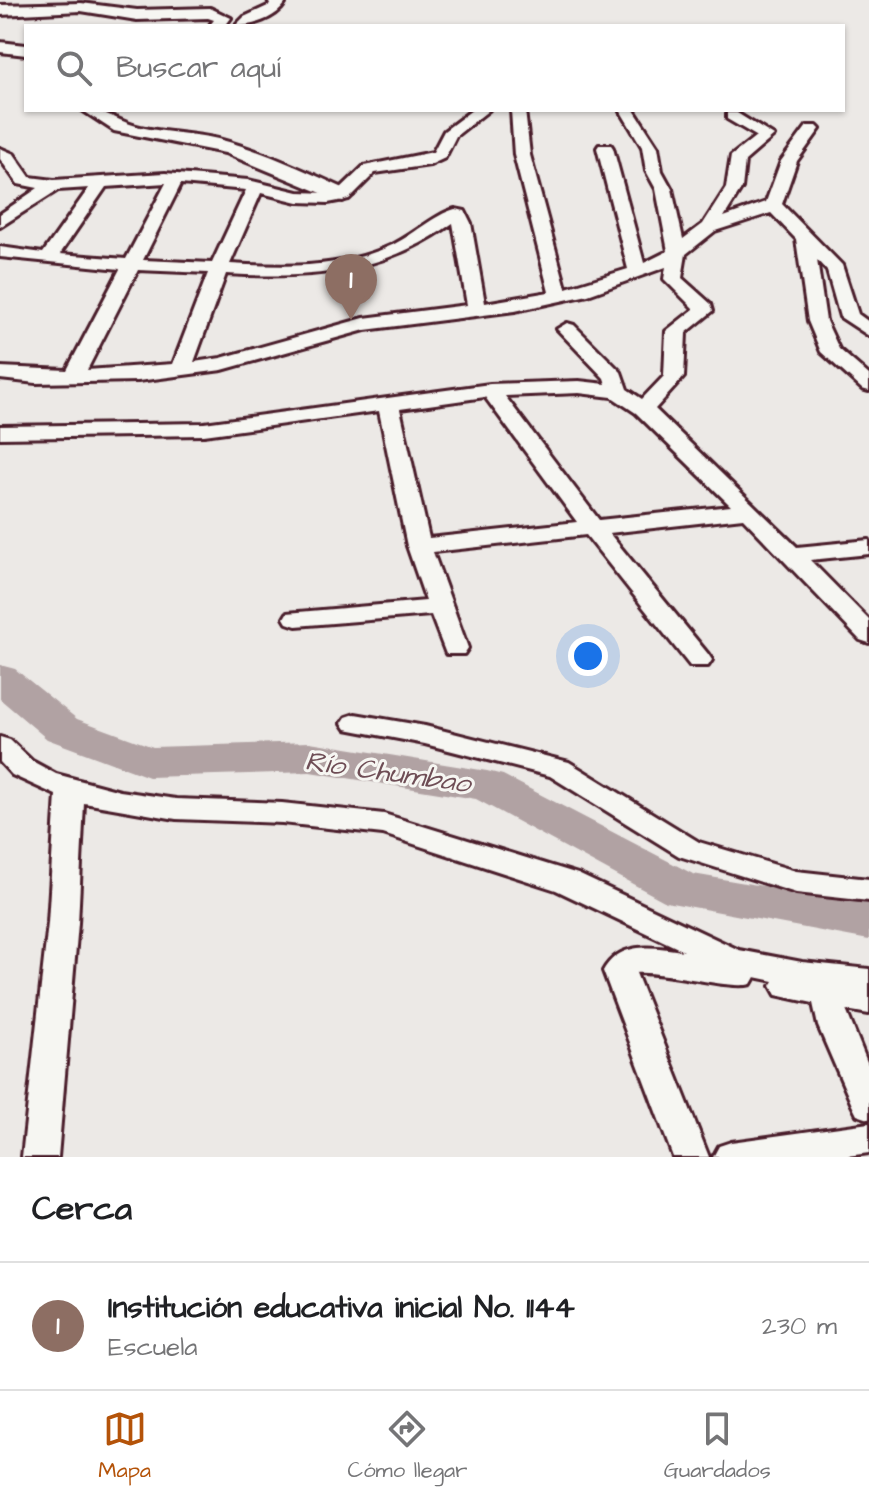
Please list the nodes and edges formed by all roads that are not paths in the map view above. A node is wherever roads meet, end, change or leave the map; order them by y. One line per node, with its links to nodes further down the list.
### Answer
1 (275, 0): 4 (street)
2 (0, 10): 3 (street)
3 (218, 24)
4 (245, 24)
5 (0, 47): 6 (street)
6 (24, 50)
7 (94, 112): 19 (street)
8 (479, 112): 19 (street)
9 (518, 112): 30 (street)
10 (628, 112): 25 (street)
11 (732, 116): 22 (street)
12 (812, 129): 20 (street)
13 (605, 148): 29 (street)
14 (0, 153): 17 (street)
15 (176, 179): 16 (street); 18 (street); 27 (street)
16 (101, 182): 17 (street); 26 (street)
17 (54, 185): 21 (street)
18 (256, 186): 19 (street); 28 (street)
19 (343, 195)
20 (773, 205): 22 (street); 23 (street)
21 (0, 222)
22 (709, 227): 25 (street)
23 (805, 238): 33 (street); 37 (street)
24 (0, 252): 26 (street)
25 (677, 254): 29 (street); 41 (street)
26 (48, 259): 27 (street)
27 (132, 265): 28 (street); 36 (street)
28 (219, 268): 31 (street); 34 (street)
29 (638, 273): 30 (street)
30 (559, 295): 31 (street)
31 (477, 309): 34 (street)
32 (567, 329): 39 (street)
33 (869, 330)
34 (181, 369): 36 (street)
35 (0, 373): 36 (street)
36 (74, 376)
37 (869, 385)
38 (490, 390): 39 (street); 40 (street); 44 (street)
39 (618, 392): 41 (street)
40 (388, 403): 42 (street); 45 (street)
41 (643, 409): 43 (street)
42 (0, 432)
43 (749, 511): 44 (street); 47 (street)
44 (592, 527): 45 (street); 52 (street)
45 (419, 546): 48 (street)
46 (869, 547): 47 (street)
47 (793, 555): 50 (street)
48 (440, 607): 49 (street); 51 (street)
49 (296, 618)
50 (869, 635)
51 (455, 648)
52 (699, 660)
53 (355, 723): 56 (street)
54 (0, 746): 55 (street)
55 (70, 790): 57 (street); 62 (street)
56 (869, 890)
57 (869, 981)
58 (827, 995): 59 (street); 60 (street); 63 (street)
59 (869, 1001)
60 (869, 1105)
61 (869, 1138): 64 (street)
62 (40, 1157)
63 (691, 1157)
64 (731, 1157)

